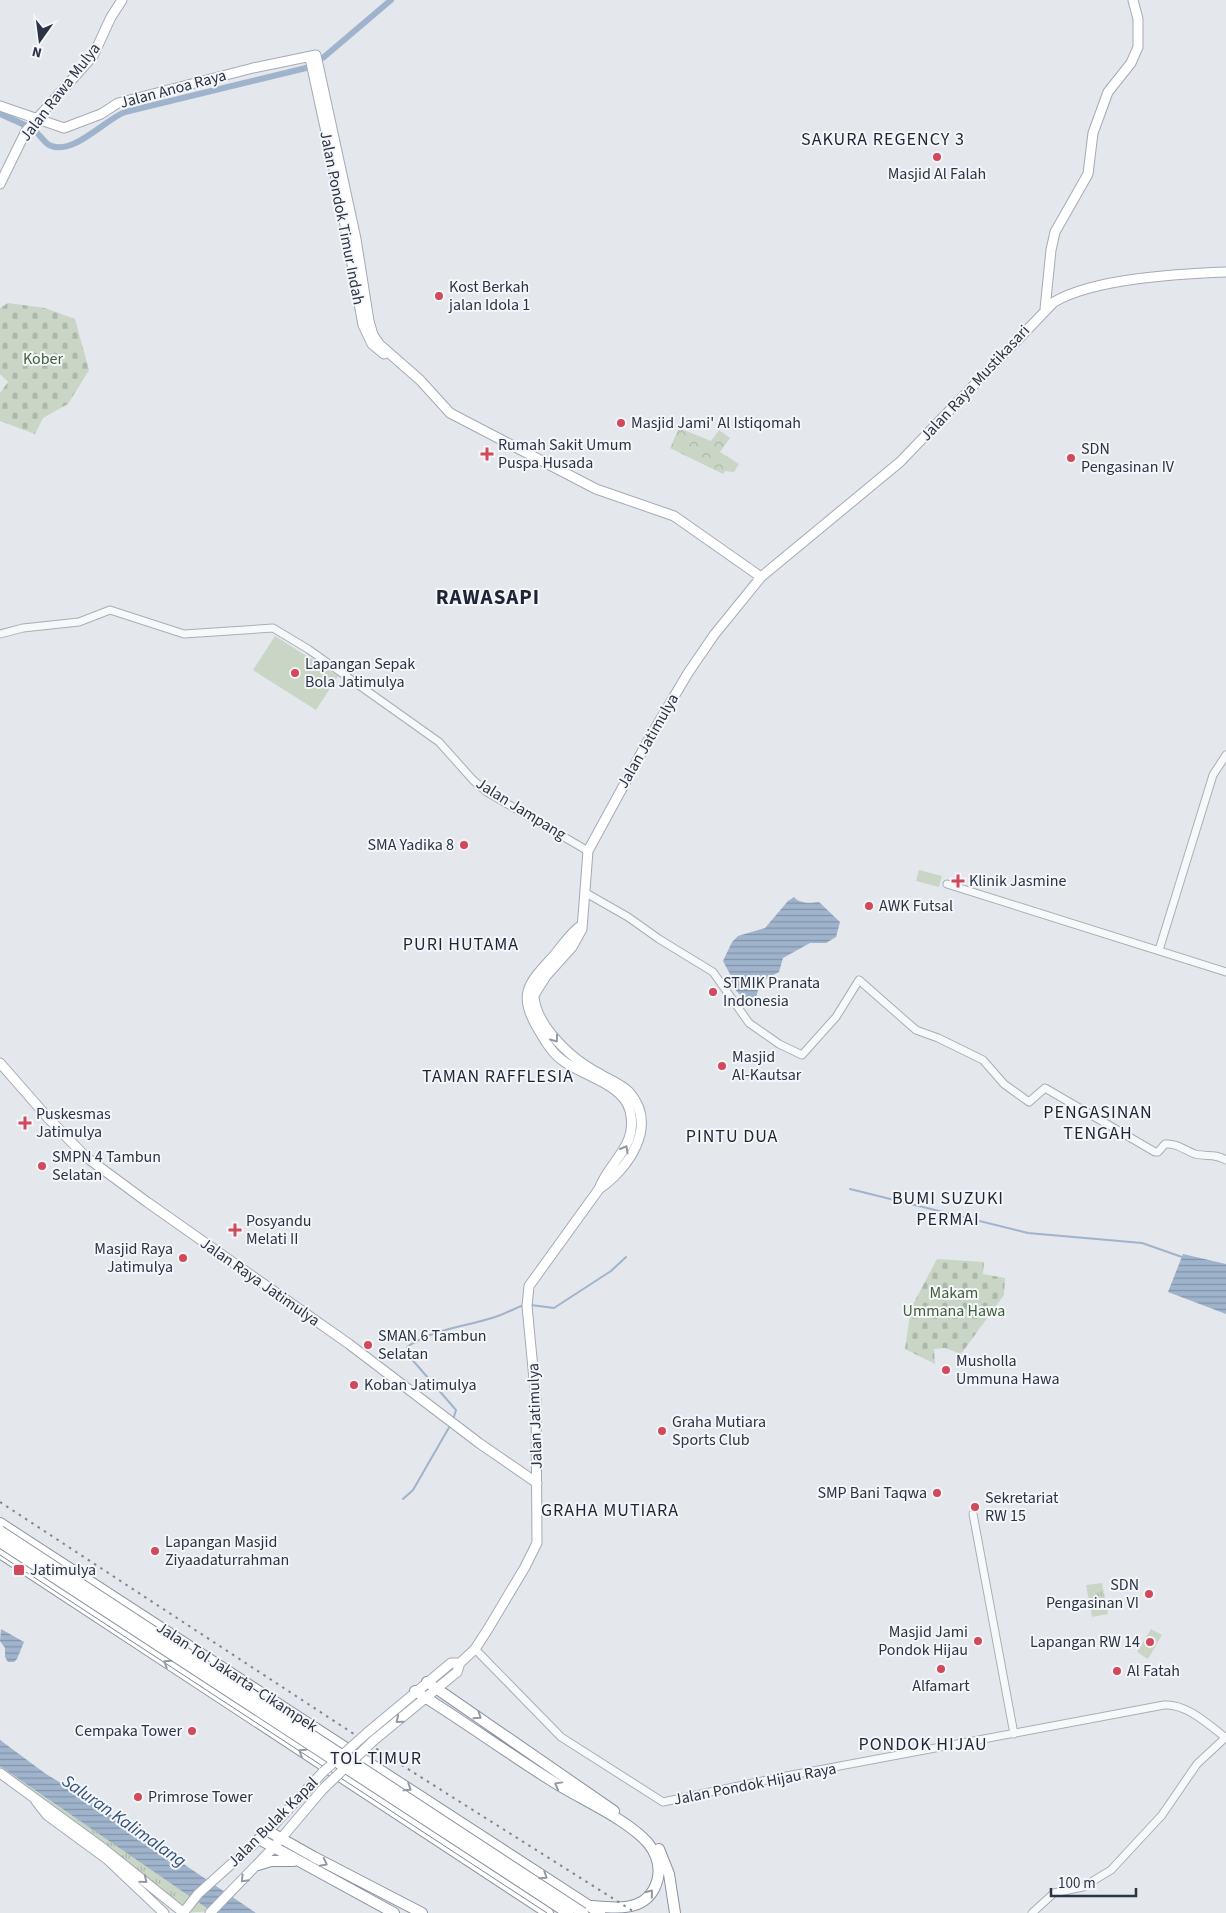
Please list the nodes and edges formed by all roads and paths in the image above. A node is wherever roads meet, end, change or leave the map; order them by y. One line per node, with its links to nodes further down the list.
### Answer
1 (122, 0): 5 (main road, Jalan Rawa Mulya)
2 (1133, 0): 8 (main road)
3 (314, 62): 5 (main road, Jalan Anoa Raya); 9 (main road, Jalan Pondok Timur Indah)
4 (0, 106): 5 (main road, Jalan Anoa Raya)
5 (34, 121): 6 (main road, Jalan Rawa Mulya)
6 (0, 184)
7 (1226, 272): 8 (main road, Jalan Raya Mustikasari)
8 (1045, 309): 9 (main road, Jalan Raya Mustikasari)
9 (761, 577): 12 (main road, Jalan Jatimulya)
10 (0, 634): 12 (street, Jalan Jampang)
11 (1226, 755): 15 (street)
12 (588, 850): 14 (main road, Jalan Jatimulya)
13 (947, 884): 15 (street)
14 (586, 893): 18 (street); 19 (main road, Jalan Jatimulya)
15 (1159, 950): 16 (street)
16 (1226, 972)
17 (0, 1063): 19 (main road, Jalan Raya Jatimulya)
18 (1226, 1160)
19 (537, 1483): 25 (main road, Jalan Jatimulya)
20 (973, 1514): 33 (street)
21 (0, 1523): 44 (highway, Jalan Tol Jakarta–Cikampek, one-way to 44)
22 (0, 1532): 44 (highway, bridge)
23 (0, 1542): 52 (highway, bridge)
24 (0, 1553): 36 (highway, Jalan Tol Jakarta–Cikampek, one-way to 24)
25 (475, 1648): 26 (main road, Jalan Bulak Kapal); 33 (street, Jalan Pondok Hijau Raya)
26 (460, 1663): 27 (main road, Jalan Bulak Kapal); 28 (main road, Jalan Bulak Kapal)
27 (427, 1682): 28 (highway); 29 (main road, Jalan Bulak Kapal)
28 (438, 1689): 30 (main road, Jalan Bulak Kapal); 31 (highway)
29 (415, 1691): 30 (highway); 37 (main road, Jalan Bulak Kapal, bridge)
30 (426, 1698): 32 (highway); 39 (main road, Jalan Bulak Kapal, one-way to 39, bridge)
31 (460, 1704): 32 (highway); 54 (highway, one-way to 54)
32 (453, 1714): 44 (highway, one-way to 32)
33 (1014, 1734): 34 (street, Jalan Pondok Hijau Raya)
34 (1226, 1738): 55 (street)
35 (0, 1773): 43 (main road)
36 (396, 1814): 50 (highway); 51 (highway, Jalan Tol Jakarta–Cikampek)
37 (268, 1830): 38 (main road, Jalan Bulak Kapal); 39 (highway)
38 (259, 1839): 40 (highway); 45 (main road, Jalan Bulak Kapal)
39 (281, 1839): 40 (main road, Jalan Bulak Kapal); 49 (highway, one-way to 49)
40 (273, 1848): 41 (highway); 42 (main road, Jalan Bulak Kapal)
41 (298, 1862): 42 (highway); 48 (highway)
42 (258, 1864): 47 (main road, Jalan Bulak Kapal, one-way to 47)
43 (125, 1870): 45 (main road, one-way to 45); 46 (main road)
44 (586, 1909): 53 (highway, Jalan Tol Jakarta–Cikampek)
45 (184, 1911)
46 (164, 1913)
47 (210, 1913)
48 (394, 1913)
49 (422, 1913)
50 (536, 1913)
51 (548, 1913)
52 (568, 1913)
53 (600, 1913)
54 (675, 1913)
55 (1032, 1913)

